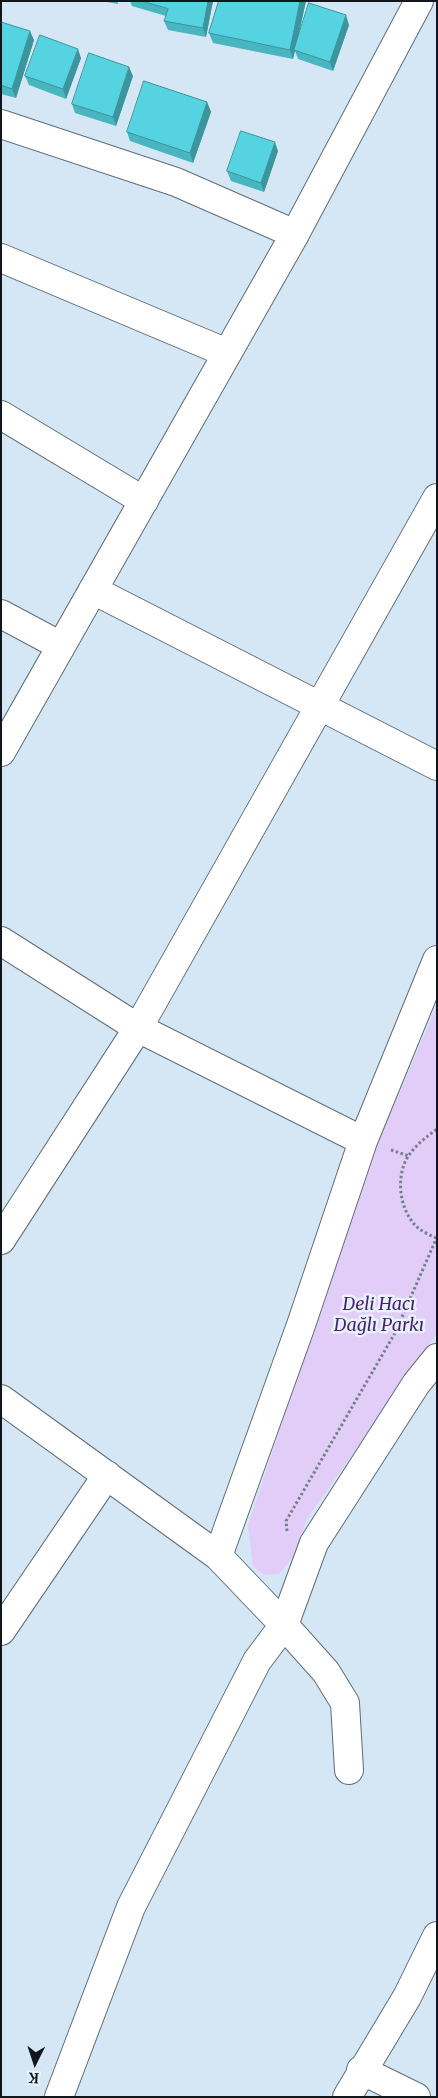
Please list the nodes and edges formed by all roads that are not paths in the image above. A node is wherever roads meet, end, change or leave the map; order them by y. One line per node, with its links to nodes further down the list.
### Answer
1 (419, 1): 3 (street)
2 (1, 124): 3 (street)
3 (295, 234): 5 (street)
4 (1, 258): 5 (street)
5 (227, 353): 8 (street)
6 (1, 415): 8 (street)
7 (437, 498): 12 (street)
8 (144, 501): 9 (street)
9 (93, 590): 11 (street); 12 (street)
10 (1, 614): 11 (street)
11 (62, 646): 13 (street)
12 (318, 705): 14 (street); 17 (street)
13 (1, 752)
14 (437, 766)
15 (1, 941): 17 (street)
16 (437, 960): 18 (street)
17 (138, 1028): 18 (street); 19 (street)
18 (363, 1141): 23 (street)
19 (1, 1240)
20 (437, 1358): 24 (street)
21 (1, 1399): 22 (street)
22 (107, 1475): 23 (street); 25 (street)
23 (218, 1556): 24 (street)
24 (284, 1625): 26 (street); 29 (street)
25 (1, 1631)
26 (349, 1770)
27 (437, 1936): 28 (street)
28 (361, 2070): 30 (street); 31 (street)
29 (59, 2097)
30 (347, 2097)
31 (416, 2097)

